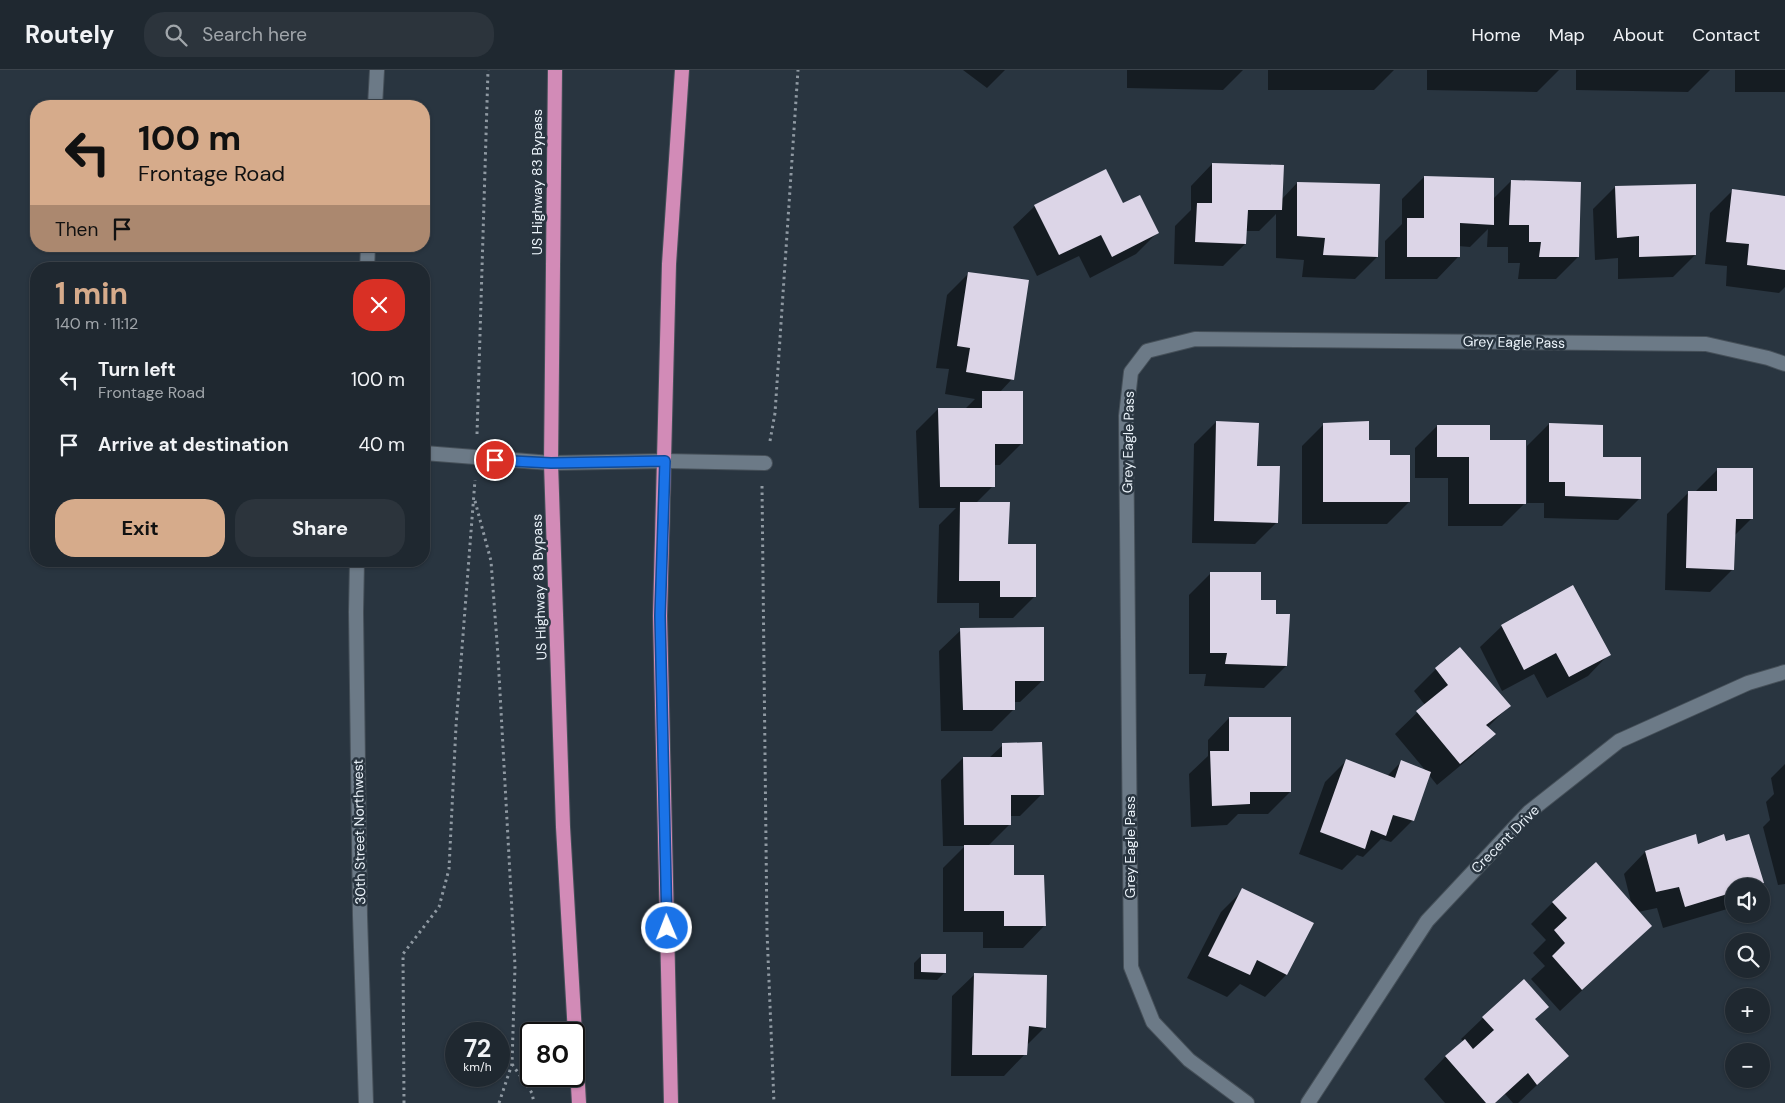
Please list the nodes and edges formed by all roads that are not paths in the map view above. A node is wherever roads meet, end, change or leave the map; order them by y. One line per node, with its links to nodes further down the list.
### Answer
1 (377, 70): 4 (street)
2 (554, 70): 8 (highway, US Highway 83 Bypass)
3 (682, 70): 7 (highway)
4 (375, 100)
5 (1785, 364): 15 (street, Grey Eagle Pass)
6 (430, 454): 8 (street)
7 (665, 461): 8 (street); 9 (street); 14 (highway)
8 (551, 463): 13 (highway, US Highway 83 Bypass)
9 (765, 463)
10 (357, 567): 12 (street, 30th Street Northwest)
11 (1785, 672): 16 (street, Crecent Drive)
12 (366, 1103)
13 (579, 1103)
14 (670, 1103)
15 (1247, 1103)
16 (1308, 1103)

